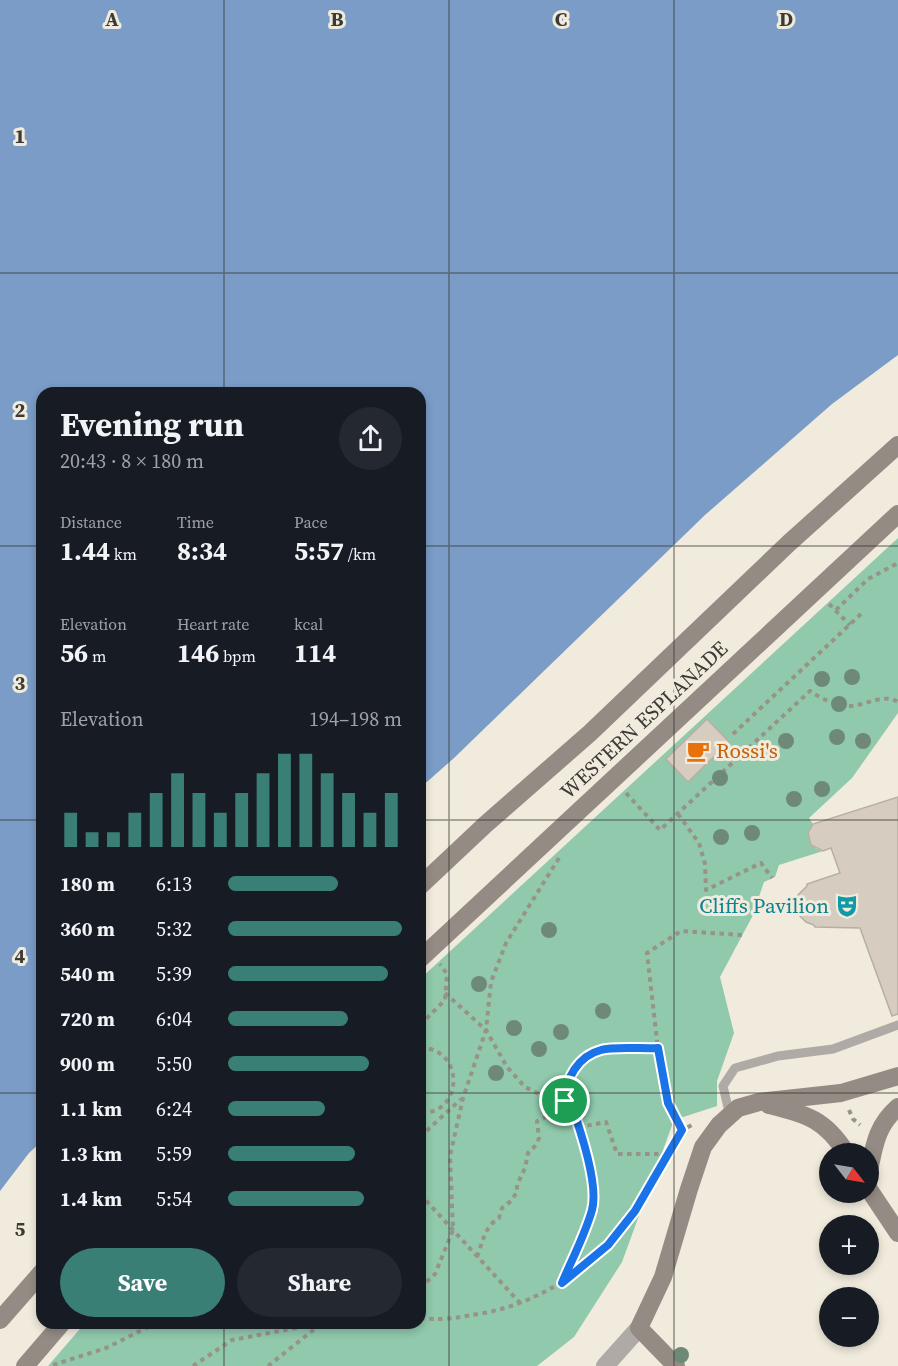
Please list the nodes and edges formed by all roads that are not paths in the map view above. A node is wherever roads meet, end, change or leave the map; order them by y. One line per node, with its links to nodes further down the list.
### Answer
1 (898, 445): 3 (street, WESTERN ESPLANADE)
2 (898, 514): 4 (street, WESTERN ESPLANADE)
3 (426, 880)
4 (428, 959)
5 (898, 1024): 9 (lane)
6 (898, 1076): 7 (street)
7 (759, 1102): 9 (street); 10 (street)
8 (898, 1107): 11 (street)
9 (729, 1112): 16 (street)
10 (840, 1143)
11 (874, 1143)
12 (878, 1203): 13 (street)
13 (898, 1233)
14 (36, 1279): 15 (street)
15 (0, 1320)
16 (639, 1328): 19 (street); 20 (street)
17 (57, 1329): 18 (street)
18 (24, 1366)
19 (605, 1366)
20 (676, 1366)

